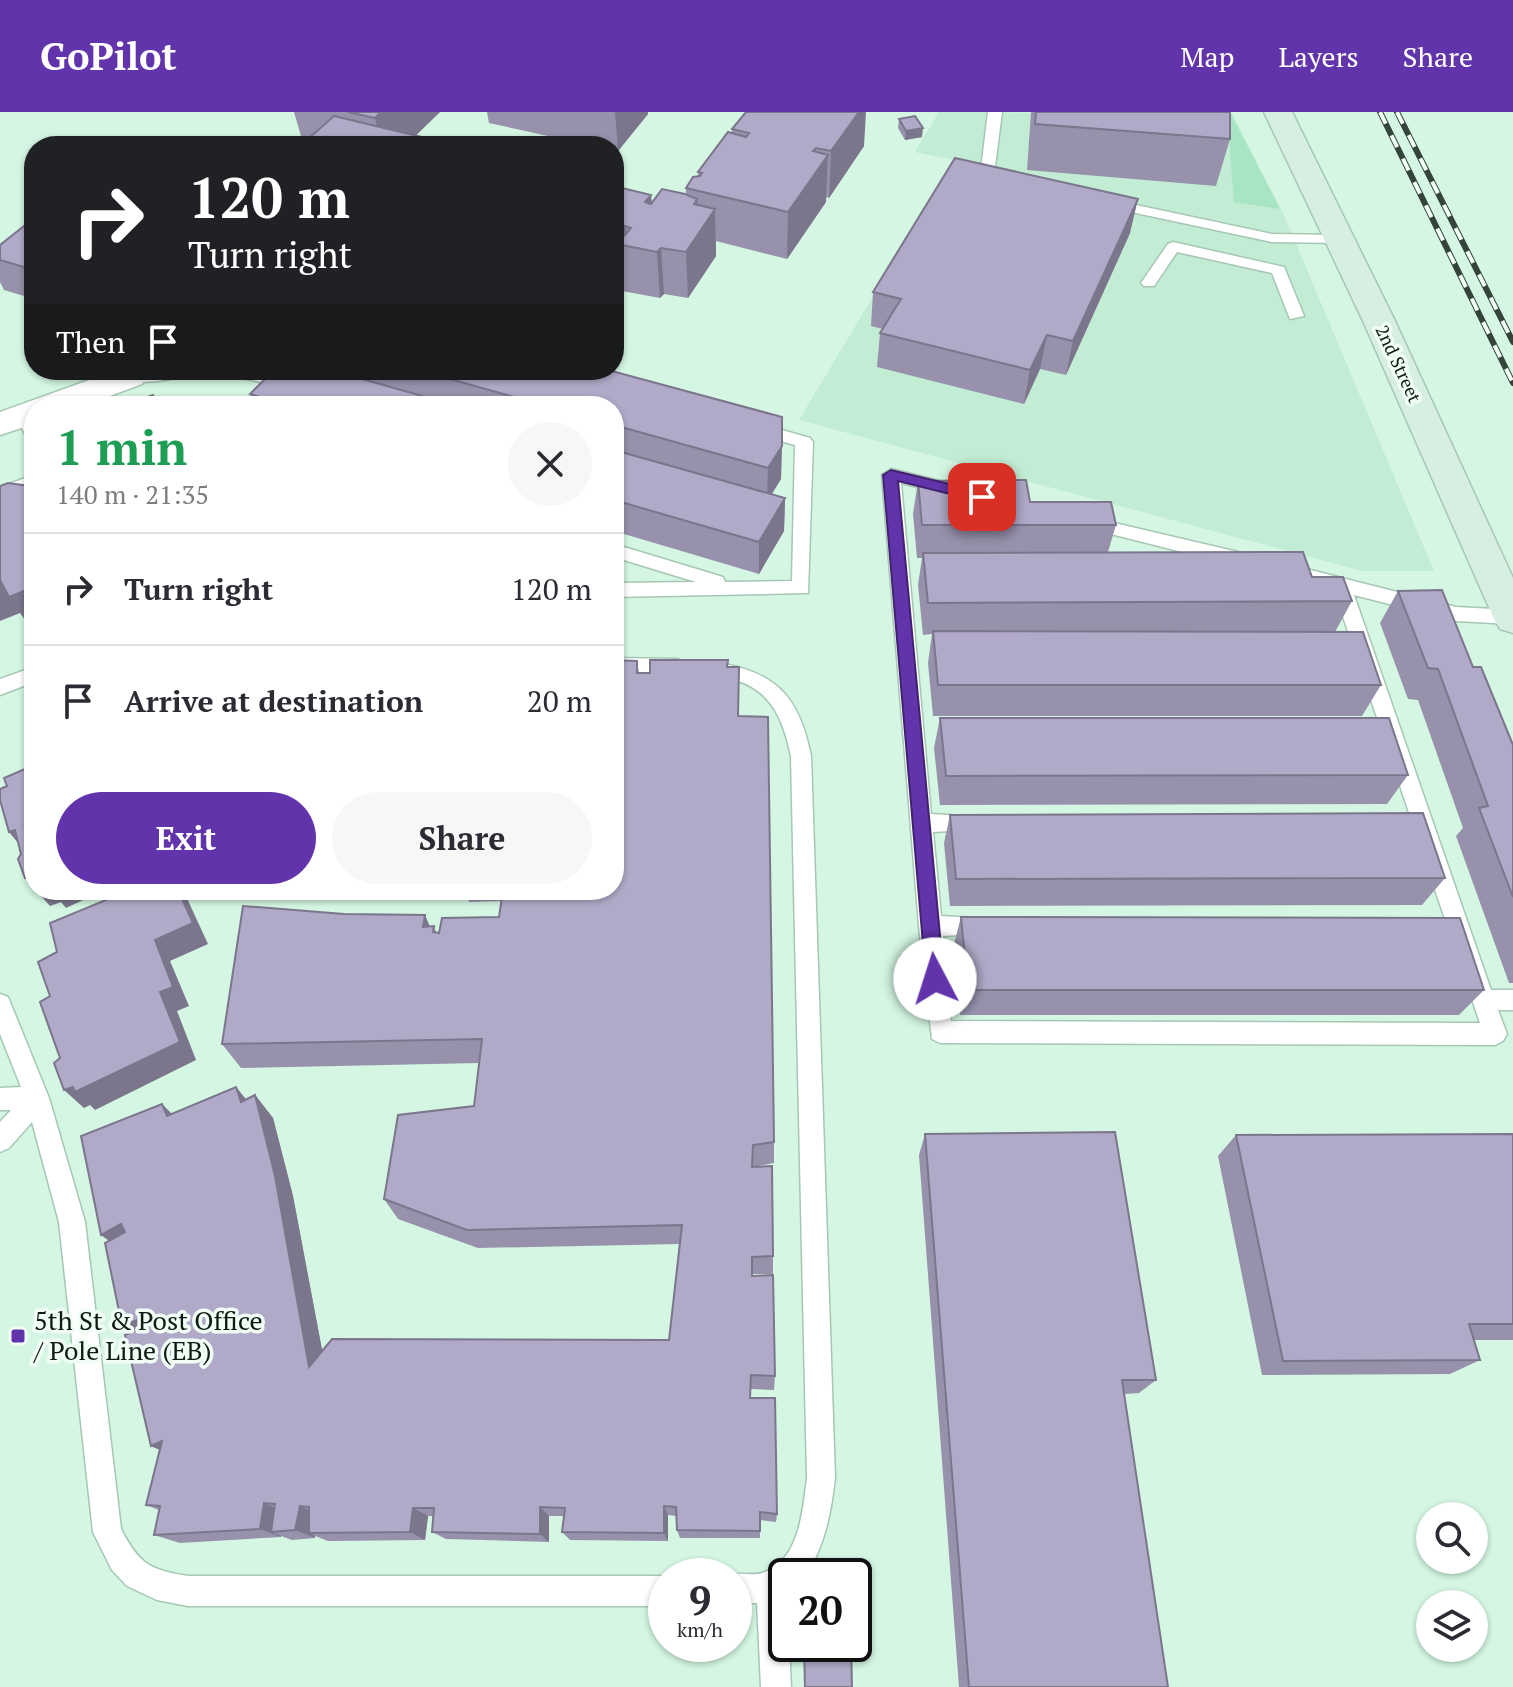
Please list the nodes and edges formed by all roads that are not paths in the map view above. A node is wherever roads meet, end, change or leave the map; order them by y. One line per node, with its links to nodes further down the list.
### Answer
1 (995, 112): 3 (lane)
2 (1278, 112): 5 (street, 2nd Street)
3 (1017, 183)
4 (1092, 199): 5 (lane)
5 (1339, 239): 23 (street, 2nd Street)
6 (1149, 283): 7 (lane)
7 (1296, 316)
8 (123, 380): 10 (street)
9 (291, 380): 11 (lane)
10 (84, 396)
11 (272, 396)
12 (729, 422): 21 (lane)
13 (24, 485): 14 (lane)
14 (0, 493)
15 (966, 493): 27 (lane)
16 (1072, 519): 18 (lane)
17 (624, 553): 21 (lane)
18 (1266, 568): 19 (lane); 20 (lane)
19 (1207, 570)
20 (1341, 584): 23 (lane); 31 (lane)
21 (738, 589): 22 (lane)
22 (624, 590)
23 (1513, 618)
24 (624, 665): 37 (lane)
25 (24, 678): 26 (lane)
26 (0, 687)
27 (921, 823): 28 (lane); 29 (lane)
28 (1000, 823)
29 (930, 926): 30 (lane); 31 (lane)
30 (1010, 926)
31 (1482, 1000): 32 (lane)
32 (1513, 1000)
33 (0, 1004): 34 (lane)
34 (37, 1098): 35 (lane); 36 (lane); 38 (lane)
35 (0, 1099)
36 (0, 1140)
37 (800, 1558)
38 (648, 1591)
39 (775, 1662): 40 (lane)
40 (776, 1687)

